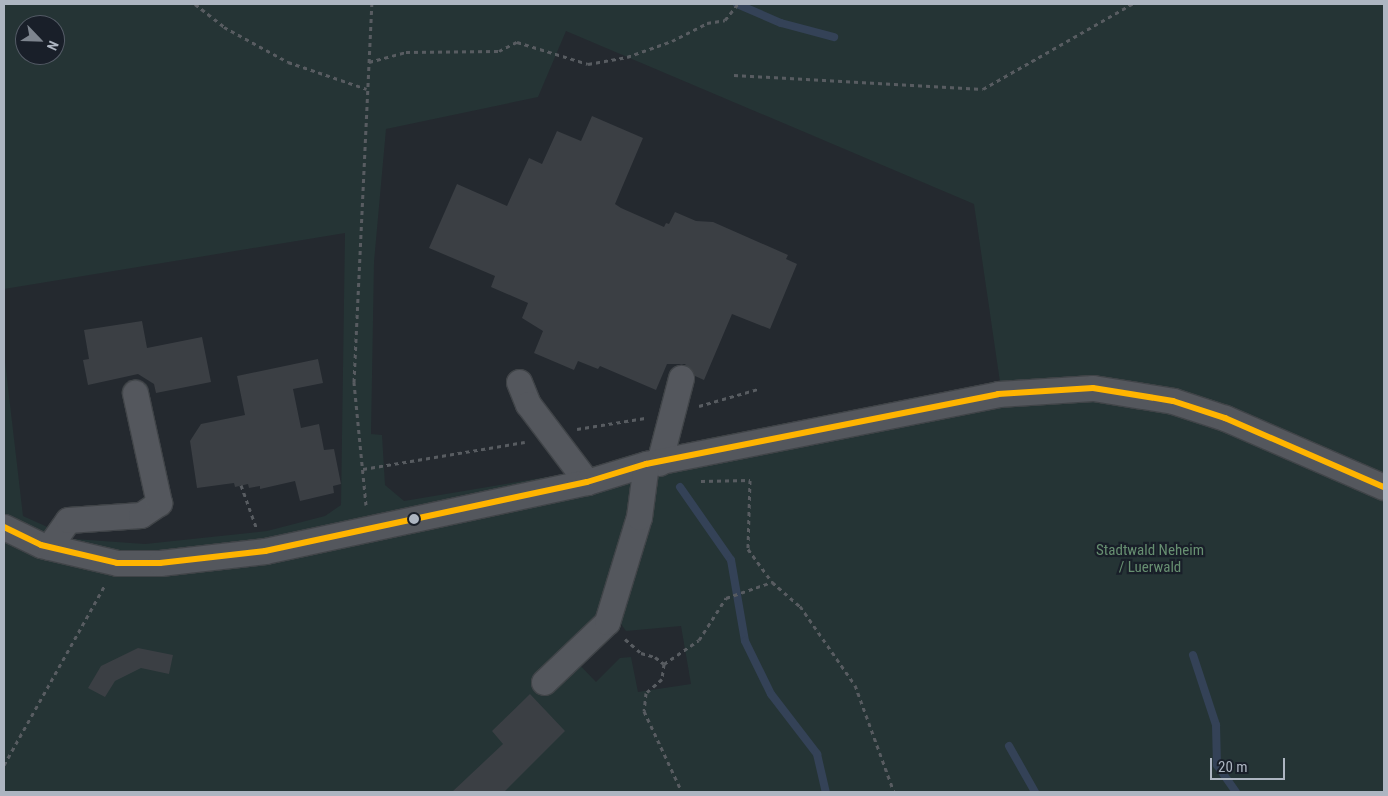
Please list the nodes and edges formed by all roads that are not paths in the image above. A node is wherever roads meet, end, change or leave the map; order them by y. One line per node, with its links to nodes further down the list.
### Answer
1 (682, 378): 4 (street)
2 (519, 382): 5 (street)
3 (135, 393): 8 (street)
4 (653, 464): 5 (street); 6 (street); 9 (street)
5 (587, 482): 8 (street)
6 (1384, 487)
7 (4, 527): 8 (street)
8 (49, 547)
9 (544, 682)

